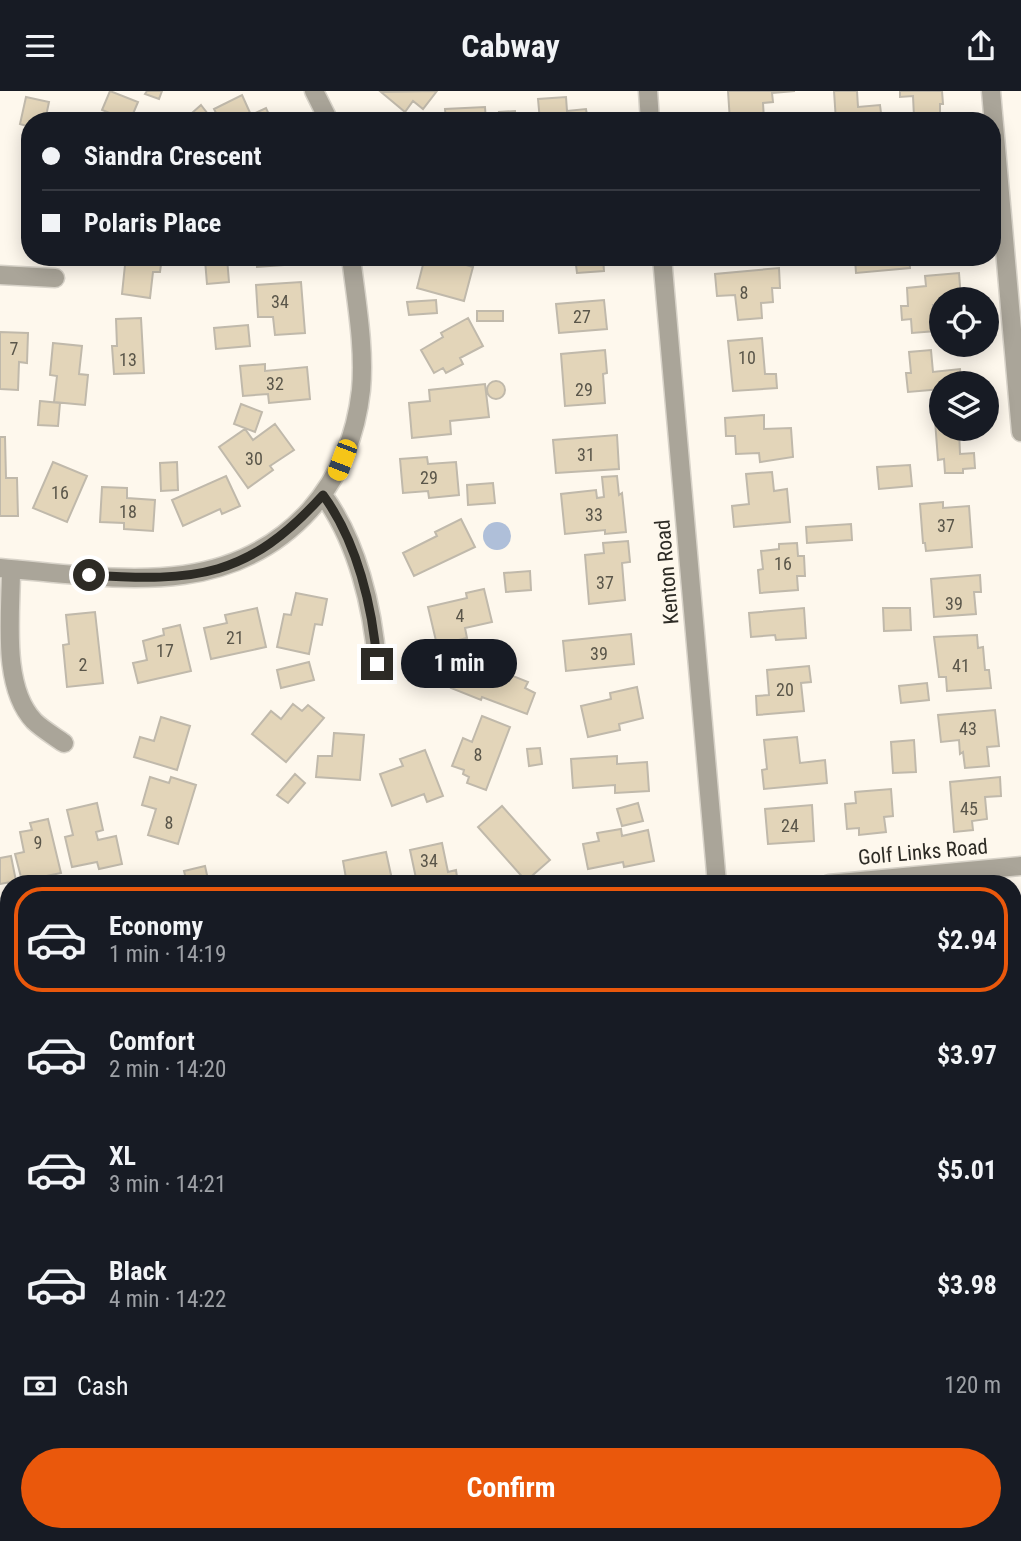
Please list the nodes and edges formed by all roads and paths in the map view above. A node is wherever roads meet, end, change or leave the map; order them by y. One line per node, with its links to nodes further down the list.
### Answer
1 (314, 91): 4 (street)
2 (648, 91): 5 (street)
3 (991, 91): 6 (street)
4 (324, 112)
5 (649, 112)
6 (993, 112)
7 (1001, 205): 12 (street)
8 (352, 266): 13 (street)
9 (663, 266): 18 (street, Kenton Road)
10 (0, 275): 11 (street)
11 (55, 278)
12 (1021, 432)
13 (323, 495): 14 (street); 15 (street)
14 (5, 569): 16 (street)
15 (377, 664)
16 (64, 743)
17 (1021, 866): 19 (street, Golf Links Road)
18 (716, 875)
19 (925, 875)

